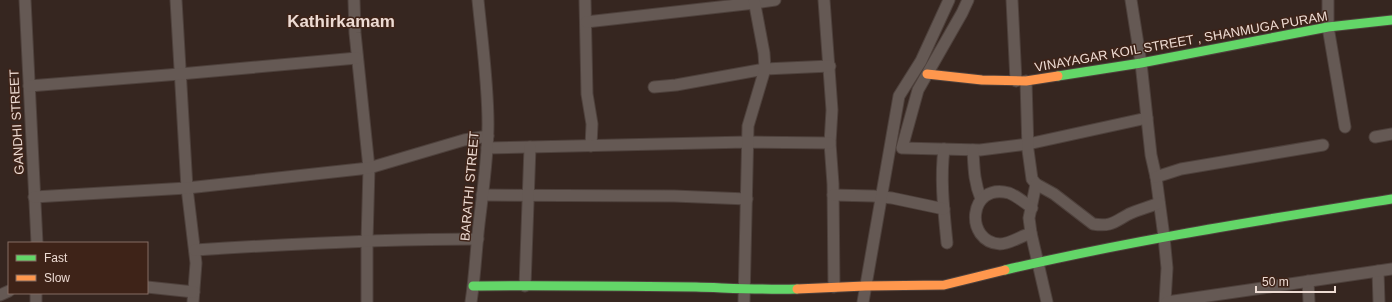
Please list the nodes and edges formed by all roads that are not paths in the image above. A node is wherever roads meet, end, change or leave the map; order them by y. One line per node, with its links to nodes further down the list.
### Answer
1 (24, 0): 24 (street, GANDHI STREET)
2 (176, 0): 21 (street)
3 (354, 0): 17 (street)
4 (478, 0): 29 (street, BARATHI STREET)
5 (585, 0): 15 (street)
6 (775, 0): 13 (street)
7 (824, 0): 19 (street)
8 (949, 0): 48 (street)
9 (968, 0): 22 (street)
10 (1012, 0): 23 (street)
11 (1131, 0): 18 (street)
12 (1328, 0): 16 (street)
13 (754, 2): 15 (street); 20 (street)
14 (1392, 20): 16 (street, VINAYAGAR KOIL STREET , SHANMUGA PURAM)
15 (586, 22): 35 (street)
16 (1328, 27): 18 (street, VINAYAGAR KOIL STREET , SHANMUGA PURAM); 27 (street)
17 (358, 58): 21 (street); 40 (street)
18 (1141, 63): 23 (street, VINAYAGAR KOIL STREET , SHANMUGA PURAM); 26 (street)
19 (830, 66): 20 (street); 32 (street)
20 (765, 69): 25 (street); 31 (street)
21 (180, 74): 24 (street); 43 (street)
22 (928, 74): 23 (street, VINAYAGAR KOIL STREET , SHANMUGA PURAM); 38 (street)
23 (1021, 81): 33 (street)
24 (29, 86): 47 (street, GANDHI STREET)
25 (654, 87)
26 (1147, 118): 33 (street); 41 (street)
27 (1345, 127)
28 (1392, 134): 30 (street)
29 (488, 136): 37 (street, BARATHI STREET); 40 (street)
30 (1375, 137)
31 (747, 142): 32 (street); 35 (street); 49 (street)
32 (830, 143): 46 (street)
33 (1028, 144): 39 (street); 42 (street)
34 (1323, 145): 41 (street)
35 (591, 146): 36 (street)
36 (530, 147): 37 (street); 45 (street)
37 (488, 148): 44 (street, BARATHI STREET)
38 (944, 149): 39 (street); 54 (street)
39 (973, 150): 50 (street)
40 (369, 168): 43 (street); 58 (street)
41 (1156, 177): 52 (street)
42 (1036, 184): 52 (street); 53 (street)
43 (187, 188): 47 (street); 61 (street)
44 (482, 195): 45 (street); 57 (street, BARATHI STREET)
45 (528, 195): 49 (street); 67 (street)
46 (833, 195): 48 (street); 68 (street)
47 (34, 197): 59 (street, GANDHI STREET)
48 (882, 197): 54 (street); 69 (street)
49 (747, 199): 71 (street)
50 (981, 199): 53 (street); 55 (street)
51 (1392, 200): 56 (street)
52 (1159, 203): 56 (street)
53 (1032, 208): 55 (street)
54 (944, 209): 60 (street)
55 (1031, 233): 62 (street)
56 (1164, 237): 62 (street); 78 (street)
57 (478, 239): 58 (street); 66 (street, BARATHI STREET)
58 (367, 241): 61 (street); 73 (street)
59 (37, 242)
60 (948, 243)
61 (195, 250): 72 (street)
62 (1038, 262): 69 (street); 77 (street)
63 (1392, 269): 64 (street)
64 (1378, 271): 65 (street); 80 (street)
65 (1308, 281): 78 (street); 79 (street)
66 (473, 286): 67 (street); 74 (street, BARATHI STREET)
67 (525, 286): 71 (street)
68 (834, 286): 69 (street); 71 (street)
69 (865, 286): 76 (street)
70 (148, 287): 72 (street)
71 (744, 290): 75 (street)
72 (194, 297)
73 (367, 302)
74 (471, 302)
75 (744, 302)
76 (863, 302)
77 (1047, 302)
78 (1166, 302)
79 (1309, 302)
80 (1379, 302)

